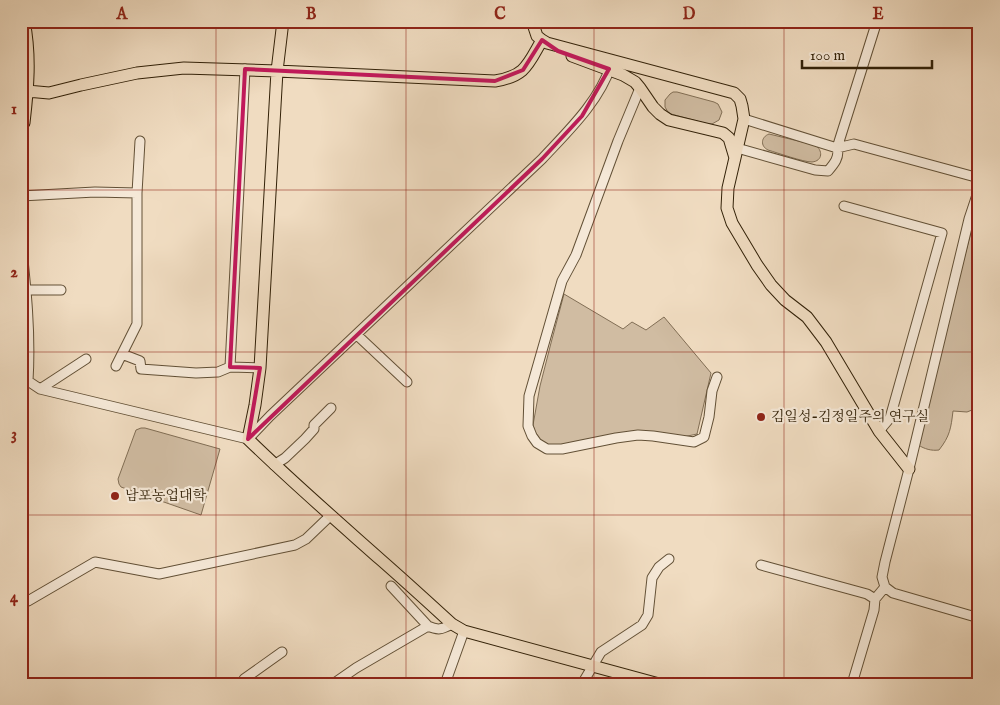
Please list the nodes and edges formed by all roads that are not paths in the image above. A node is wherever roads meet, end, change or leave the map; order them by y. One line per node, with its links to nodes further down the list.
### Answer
1 (24, 21): 10 (main road)
2 (283, 21): 8 (main road)
3 (532, 21): 5 (main road)
4 (877, 21): 17 (street)
5 (544, 41): 6 (main road); 8 (main road)
6 (611, 64): 9 (main road); 12 (main road); 27 (street)
7 (245, 69): 8 (main road); 10 (main road); 31 (street)
8 (277, 70): 32 (main road)
9 (640, 88): 18 (main road); 33 (street)
10 (27, 91): 11 (main road)
11 (24, 105): 13 (main road)
12 (744, 120): 16 (main road); 17 (street)
13 (23, 124): 14 (street)
14 (21, 139)
15 (140, 141): 21 (street)
16 (738, 148): 17 (street); 18 (main road)
17 (837, 148): 19 (street)
18 (735, 160): 38 (main road)
19 (979, 178)
20 (979, 189): 41 (street)
21 (137, 193): 22 (street); 28 (street)
22 (21, 196)
23 (844, 206): 38 (street)
24 (21, 240): 25 (street)
25 (26, 290): 26 (street); 35 (street)
26 (61, 290)
27 (358, 334): 34 (street); 39 (street)
28 (122, 354): 30 (street); 31 (street)
29 (86, 359): 36 (street)
30 (116, 366)
31 (230, 367): 32 (street)
32 (260, 368): 39 (main road)
33 (717, 377)
34 (407, 382)
35 (25, 384): 36 (street)
36 (40, 389): 39 (street)
37 (331, 408): 40 (street)
38 (879, 431): 41 (main road)
39 (248, 439): 40 (main road)
40 (274, 465): 42 (main road)
41 (909, 469): 46 (street)
42 (330, 516): 48 (street); 50 (main road)
43 (669, 559): 54 (street)
44 (761, 565): 47 (street)
45 (391, 586): 51 (street)
46 (885, 587): 47 (street); 49 (street)
47 (875, 599): 62 (street)
48 (21, 602)
49 (979, 618)
50 (452, 624): 51 (street); 52 (main road)
51 (428, 626): 58 (street)
52 (464, 631): 54 (main road); 59 (street)
53 (282, 652): 57 (street)
54 (592, 666): 60 (street); 61 (main road)
55 (21, 677): 56 (street)
56 (26, 684)
57 (248, 684)
58 (333, 684)
59 (445, 684)
60 (582, 684)
61 (659, 684)
62 (852, 684)

